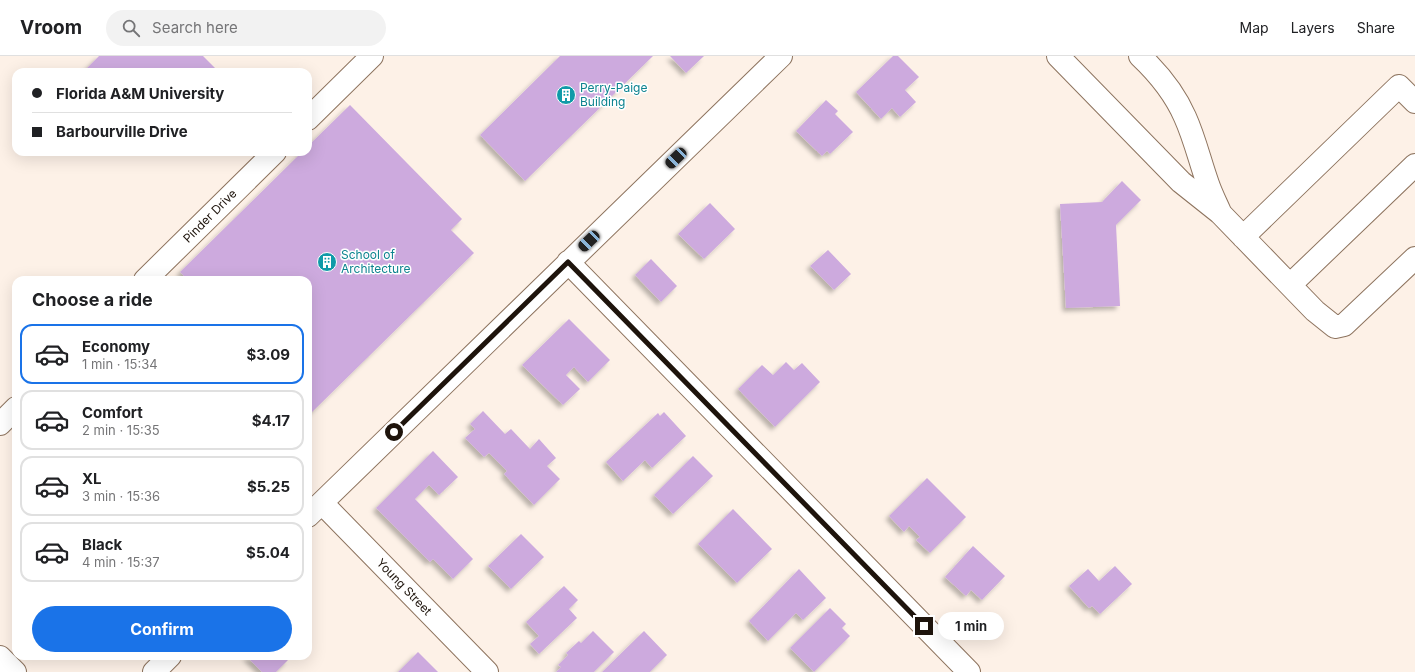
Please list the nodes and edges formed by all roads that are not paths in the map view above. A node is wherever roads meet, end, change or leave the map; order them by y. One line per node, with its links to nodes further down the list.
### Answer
1 (372, 56): 6 (street)
2 (781, 56): 12 (street)
3 (1058, 56): 9 (street)
4 (1140, 56): 9 (street)
5 (1415, 102): 10 (street)
6 (312, 115)
7 (271, 156): 13 (street, Pinder Drive)
8 (1415, 165): 14 (street)
9 (1220, 213): 10 (street)
10 (1243, 237): 14 (street)
11 (1415, 258): 14 (street)
12 (568, 262): 17 (street); 23 (street)
13 (154, 276)
14 (1290, 285)
15 (12, 412): 16 (street)
16 (0, 424)
17 (315, 510): 22 (street, Young Street)
18 (0, 657): 20 (street)
19 (166, 660): 21 (street)
20 (15, 672)
21 (154, 672)
22 (487, 672)
23 (969, 672)

